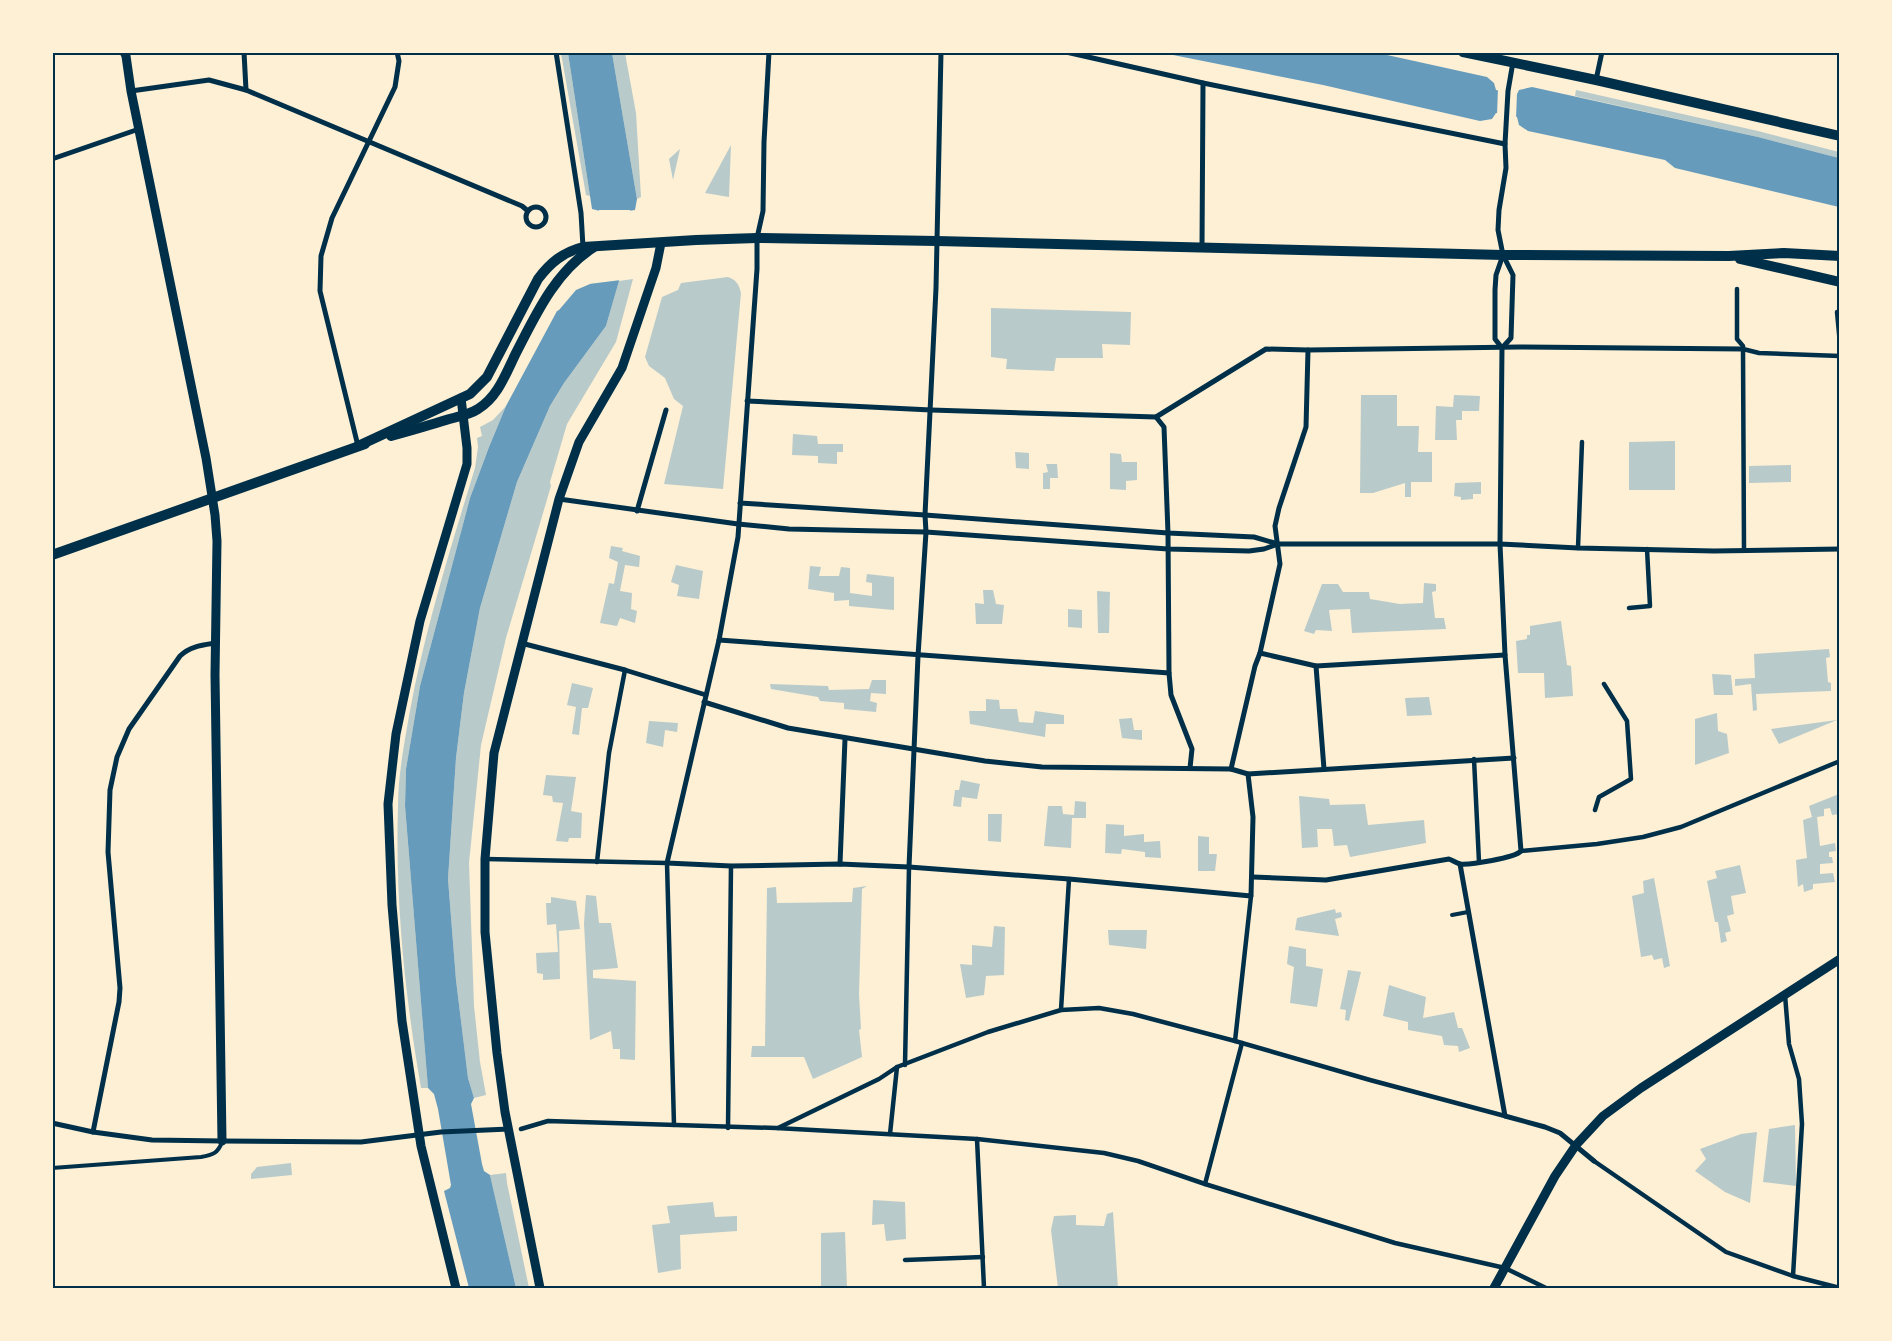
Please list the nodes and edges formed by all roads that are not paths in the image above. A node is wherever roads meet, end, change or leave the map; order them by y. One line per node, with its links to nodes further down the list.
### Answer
1 (124, 52): 14 (street)
2 (244, 52): 13 (street)
3 (397, 52): 17 (street)
4 (556, 52): 24 (street)
5 (770, 52): 21 (street)
6 (941, 52): 22 (street)
7 (1066, 52): 12 (street)
8 (1462, 52): 10 (main road)
9 (1602, 52): 11 (street)
10 (1513, 62): 11 (main road); 18 (street)
11 (1596, 80): 16 (main road)
12 (1203, 83): 18 (street); 26 (street)
13 (246, 90): 14 (street); 17 (street)
14 (131, 91): 15 (street)
15 (139, 129): 19 (street); 46 (street)
16 (1840, 136)
17 (368, 142): 20 (street); 45 (street)
18 (1505, 144): 27 (street)
19 (52, 160)
20 (528, 211)
21 (757, 238): 22 (main road); 23 (main road); 39 (street)
22 (937, 241): 26 (main road); 41 (street)
23 (661, 243): 25 (main road); 47 (street)
24 (583, 247): 25 (main road); 38 (main road)
25 (594, 247): 42 (main road)
26 (1202, 248): 27 (main road)
27 (1503, 255): 28 (main road); 34 (street); 34 (street)
28 (1729, 256): 29 (main road); 30 (main road)
29 (1840, 256)
30 (1840, 282)
31 (1737, 289): 35 (street)
32 (1837, 312): 33 (street)
33 (1840, 344)
34 (1502, 348): 35 (street); 36 (street); 55 (street)
35 (1743, 349): 37 (street); 60 (street)
36 (1308, 350): 43 (street); 54 (street)
37 (1840, 356)
38 (461, 398): 42 (street); 45 (main road)
39 (747, 402): 41 (street); 48 (street)
40 (666, 410): 49 (street)
41 (931, 410): 43 (street); 50 (street)
42 (464, 415): 45 (main road); 115 (street)
43 (1156, 417): 53 (street)
44 (1582, 442): 56 (street)
45 (358, 446): 46 (main road)
46 (213, 499): 61 (main road); 64 (street)
47 (559, 499): 49 (street); 65 (street)
48 (740, 503): 50 (street); 51 (street)
49 (637, 511): 51 (street)
50 (925, 515): 52 (street); 53 (street)
51 (738, 524): 52 (street); 63 (street)
52 (926, 532): 57 (street); 68 (street)
53 (1168, 533): 54 (street); 57 (street)
54 (1278, 544): 55 (street); 57 (street); 66 (street)
55 (1500, 544): 56 (street); 67 (street)
56 (1578, 548): 58 (street)
57 (1168, 549): 71 (street)
58 (1647, 549): 60 (street); 62 (street)
59 (1840, 549): 60 (street)
60 (1744, 550)
61 (52, 555)
62 (1629, 608)
63 (719, 640): 68 (street); 73 (street)
64 (216, 643): 113 (street); 117 (street)
65 (521, 643): 70 (street); 86 (street)
66 (1260, 653): 69 (street); 81 (street)
67 (1505, 655): 69 (street); 77 (street)
68 (918, 656): 71 (street); 76 (street)
69 (1316, 666): 82 (street)
70 (624, 670): 73 (street); 87 (street)
71 (1170, 674): 80 (street)
72 (1604, 684): 84 (street)
73 (706, 695): 74 (street)
74 (704, 702): 75 (street); 89 (street)
75 (846, 739): 76 (street); 90 (street)
76 (915, 748): 80 (street); 93 (street)
77 (1514, 758): 78 (street); 85 (street)
78 (1474, 759): 82 (street); 88 (street)
79 (1840, 761): 85 (street)
80 (1190, 768): 81 (street)
81 (1231, 769): 83 (street)
82 (1324, 769): 83 (street)
83 (1248, 774): 94 (street)
84 (1595, 810)
85 (1521, 851): 88 (street)
86 (486, 860): 87 (street); 112 (street)
87 (597, 862): 89 (street)
88 (1479, 862): 91 (street)
89 (667, 863): 92 (street); 108 (street)
90 (840, 864): 92 (street); 93 (street)
91 (1460, 864): 94 (street); 97 (street)
92 (731, 866): 110 (street)
93 (909, 867): 95 (street); 104 (street)
94 (1253, 877): 96 (street)
95 (1069, 879): 96 (street); 101 (street)
96 (1252, 896): 102 (street)
97 (1468, 912): 98 (lane); 106 (street)
98 (1452, 915)
99 (1840, 959): 100 (street)
100 (1785, 994): 118 (street); 125 (street)
101 (1061, 1010): 102 (street); 104 (street)
102 (1235, 1040): 103 (street)
103 (1242, 1043): 106 (street); 121 (street)
104 (905, 1065): 105 (street)
105 (897, 1067): 111 (street); 114 (street)
106 (1505, 1116): 118 (street)
107 (52, 1123): 113 (street)
108 (674, 1125): 109 (street); 110 (street)
109 (521, 1128)
110 (728, 1128): 111 (street)
111 (776, 1128): 114 (street)
112 (509, 1129): 115 (street); 127 (street)
113 (93, 1132): 117 (street)
114 (890, 1134): 116 (street)
115 (418, 1135): 117 (street); 126 (street)
116 (977, 1139): 121 (street); 122 (street)
117 (222, 1141): 120 (lane)
118 (1576, 1146): 119 (street); 124 (street)
119 (1594, 1161): 125 (street)
120 (52, 1168)
121 (1205, 1184): 124 (street)
122 (983, 1257): 123 (street); 128 (street)
123 (905, 1260)
124 (1505, 1268): 129 (street); 130 (street)
125 (1793, 1276): 131 (street)
126 (456, 1288)
127 (540, 1288)
128 (984, 1288)
129 (1494, 1288)
130 (1546, 1288)
131 (1840, 1288)

